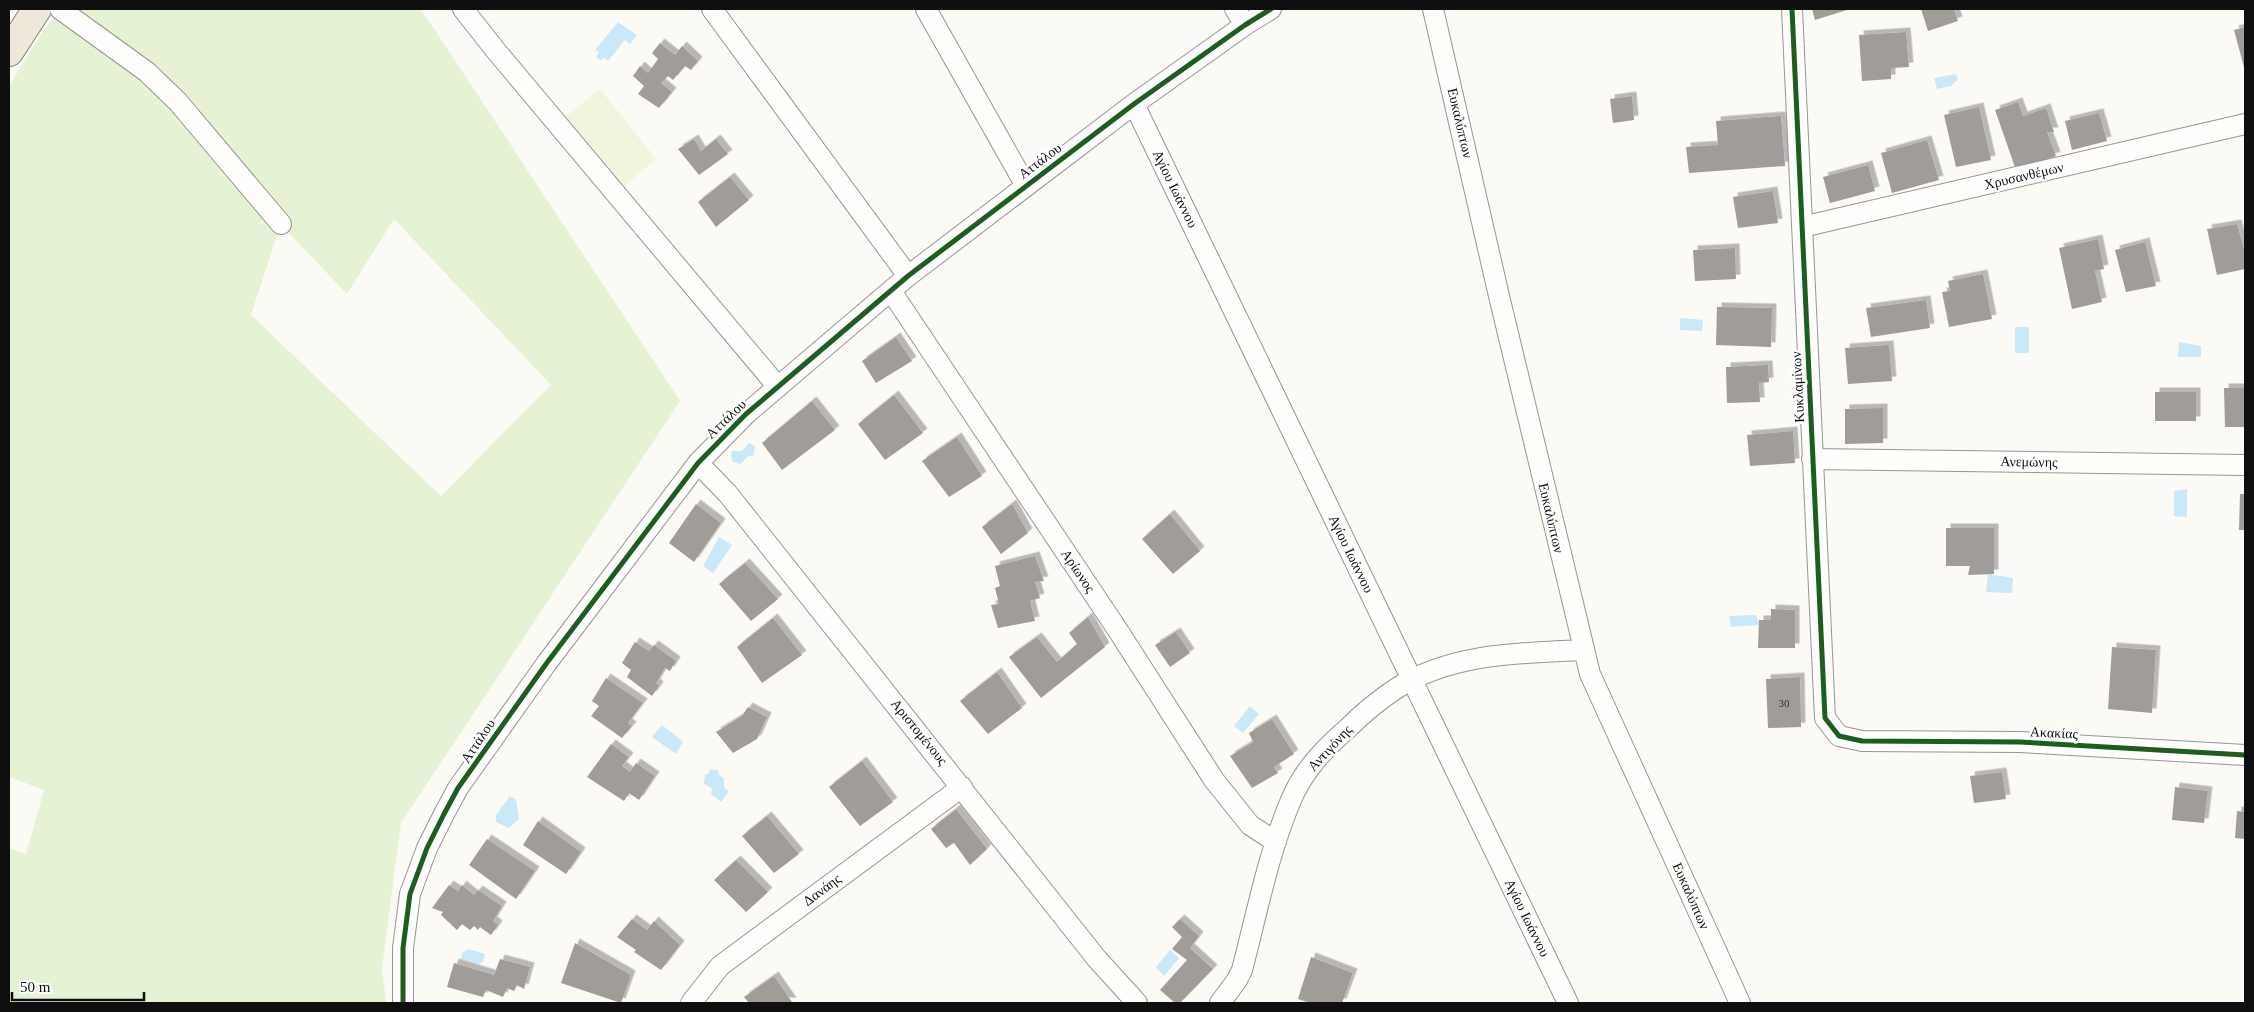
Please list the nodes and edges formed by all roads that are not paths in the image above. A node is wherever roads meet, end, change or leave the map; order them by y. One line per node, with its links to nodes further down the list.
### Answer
1 (37, 9): 10 (main road)
2 (60, 9): 14 (street)
3 (463, 9): 18 (street)
4 (712, 9): 16 (street)
5 (926, 9): 13 (street)
6 (1271, 9): 9 (street, Αττάλου)
7 (1433, 9): 22 (street, Ευκαλύπτων)
8 (1792, 9): 15 (street, Κυκλαμίνων)
9 (1240, 17): 11 (street, Αττάλου)
10 (9, 52)
11 (1134, 104): 13 (street, Αττάλου); 23 (street, Αγίου Ιωάννου)
12 (2245, 124): 15 (street, Χρυσανθέμων)
13 (1026, 186): 16 (street, Αττάλου)
14 (281, 224)
15 (1802, 227): 19 (street, Κυκλαμίνων)
16 (908, 276): 17 (street, Αττάλου)
17 (891, 291): 18 (street, Αττάλου); 27 (street, Αρίωνος)
18 (778, 387): 20 (street, Αττάλου)
19 (1812, 459): 21 (street, Ανεμώνης); 24 (street, Κυκλαμίνων)
20 (698, 463): 26 (street, Αριστομένους); 28 (street, Αττάλου)
21 (2245, 465)
22 (1583, 650): 23 (street, Αντιγόνης); 33 (street, Ευκαλύπτων)
23 (1411, 680): 27 (street, Αντιγόνης); 32 (street, Αγίου Ιωάννου)
24 (1862, 741): 25 (street, Ακακίας)
25 (2245, 755)
26 (962, 787): 29 (street, Δανάης); 30 (street, Αριστομένους)
27 (1276, 842): 31 (street, Αντιγόνης)
28 (402, 1003)
29 (691, 1003)
30 (1137, 1003)
31 (1220, 1003)
32 (1568, 1003)
33 (1740, 1003)

